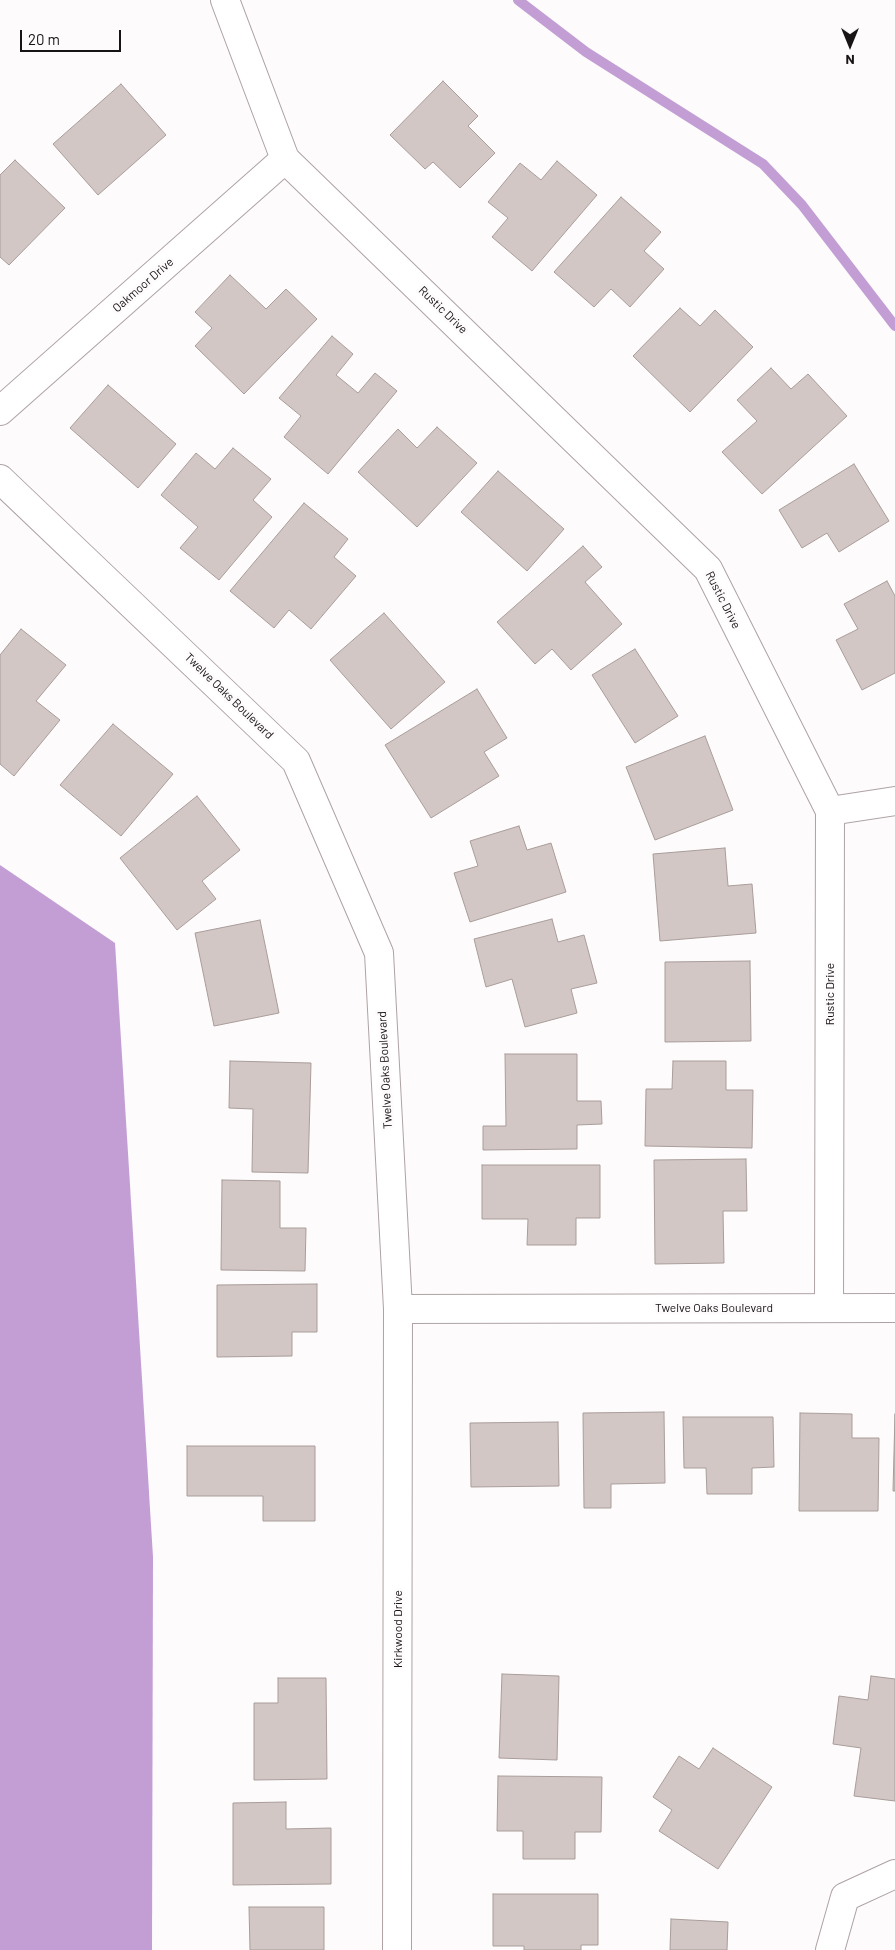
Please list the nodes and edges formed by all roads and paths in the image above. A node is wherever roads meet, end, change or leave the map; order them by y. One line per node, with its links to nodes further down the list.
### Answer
1 (225, 0): 2 (street, Rustic Drive)
2 (285, 159): 3 (street, Oakmoor Drive); 6 (street, Rustic Drive)
3 (0, 411)
4 (0, 479): 9 (street, Twelve Oaks Boulevard)
5 (895, 801): 6 (street)
6 (830, 811): 7 (street, Rustic Drive)
7 (829, 1307): 8 (street, Twelve Oaks Boulevard); 9 (street, Twelve Oaks Boulevard)
8 (895, 1308)
9 (398, 1309): 11 (street, Kirkwood Drive)
10 (895, 1874): 12 (street)
11 (397, 1950)
12 (830, 1950)

